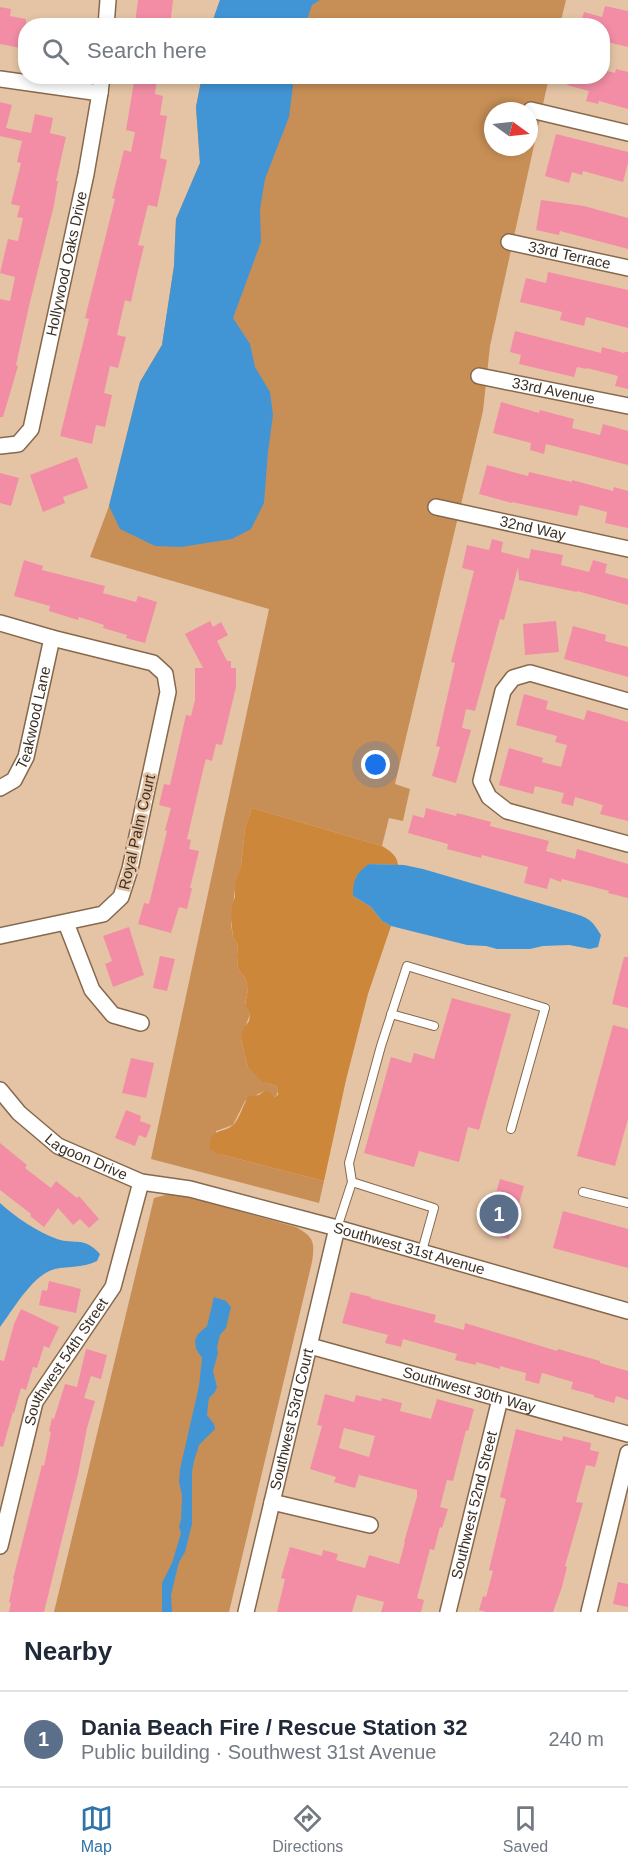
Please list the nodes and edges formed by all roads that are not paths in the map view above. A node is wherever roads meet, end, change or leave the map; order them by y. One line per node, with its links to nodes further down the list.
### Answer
1 (108, 0): 2 (street)
2 (107, 18)
3 (0, 79): 4 (street)
4 (18, 82)
5 (36, 84): 7 (street)
6 (101, 84): 7 (street, Hollywood Oaks Drive)
7 (100, 93): 14 (street, Hollywood Oaks Drive)
8 (538, 112): 9 (street)
9 (628, 132)
10 (509, 242): 11 (street, 33rd Terrace)
11 (628, 268)
12 (479, 376): 13 (street, 33rd Avenue)
13 (628, 406)
14 (0, 446)
15 (436, 507): 16 (street, 32nd Way)
16 (628, 549)
17 (0, 623): 18 (street)
18 (52, 638): 20 (street, Teakwood Lane); 22 (street, Royal Palm Court)
19 (628, 700): 21 (street)
20 (0, 788)
21 (628, 844)
22 (66, 922): 23 (street, Royal Palm Court); 25 (street)
23 (0, 936)
24 (391, 1014): 26 (lane); 28 (lane); 30 (lane)
25 (141, 1023)
26 (434, 1026)
27 (0, 1090): 29 (street, Lagoon Drive)
28 (511, 1129)
29 (141, 1182): 31 (street, Lagoon Drive); 43 (street, Southwest 54th Street)
30 (352, 1182): 34 (lane); 35 (lane)
31 (190, 1189): 34 (street, Southwest 31st Avenue)
32 (583, 1192): 33 (lane)
33 (628, 1203)
34 (337, 1228): 35 (street, Southwest 31st Avenue); 37 (street, Southwest 53rd Court)
35 (422, 1251): 36 (street, Southwest 31st Avenue)
36 (628, 1311)
37 (310, 1346): 38 (street, Southwest 30th Way); 41 (street, Southwest 53rd Court)
38 (500, 1399): 39 (street, Southwest 30th Way); 45 (street, Southwest 52nd Street)
39 (628, 1434)
40 (628, 1453): 46 (street)
41 (272, 1502): 42 (street); 44 (street, Southwest 53rd Court)
42 (370, 1525)
43 (0, 1546)
44 (246, 1612)
45 (448, 1612)
46 (588, 1612)

